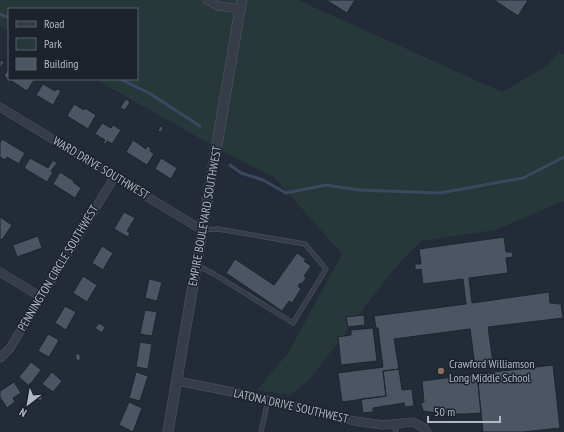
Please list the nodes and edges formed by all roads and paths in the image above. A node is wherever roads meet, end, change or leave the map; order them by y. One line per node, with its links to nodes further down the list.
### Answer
1 (207, 0): 2 (street)
2 (241, 5): 5 (street, EMPIRE BOULEVARD SOUTHWEST)
3 (0, 107): 4 (street, WARD DRIVE SOUTHWEST)
4 (114, 176): 5 (street, WARD DRIVE SOUTHWEST); 8 (street, PENNINGTON CIRCLE SOUTHWEST)
5 (202, 230): 6 (street, EMPIRE BOULEVARD SOUTHWEST); 6 (lane)
6 (197, 264): 10 (street, EMPIRE BOULEVARD SOUTHWEST)
7 (0, 272): 8 (street)
8 (41, 296): 9 (street, PENNINGTON CIRCLE SOUTHWEST)
9 (0, 358)
10 (177, 381): 11 (street, LATONA DRIVE SOUTHWEST); 13 (street, EMPIRE BOULEVARD SOUTHWEST)
11 (268, 399): 12 (street, LATONA DRIVE SOUTHWEST); 14 (lane)
12 (396, 428): 15 (street, LATONA DRIVE SOUTHWEST)
13 (168, 432)
14 (261, 432)
15 (427, 432)

